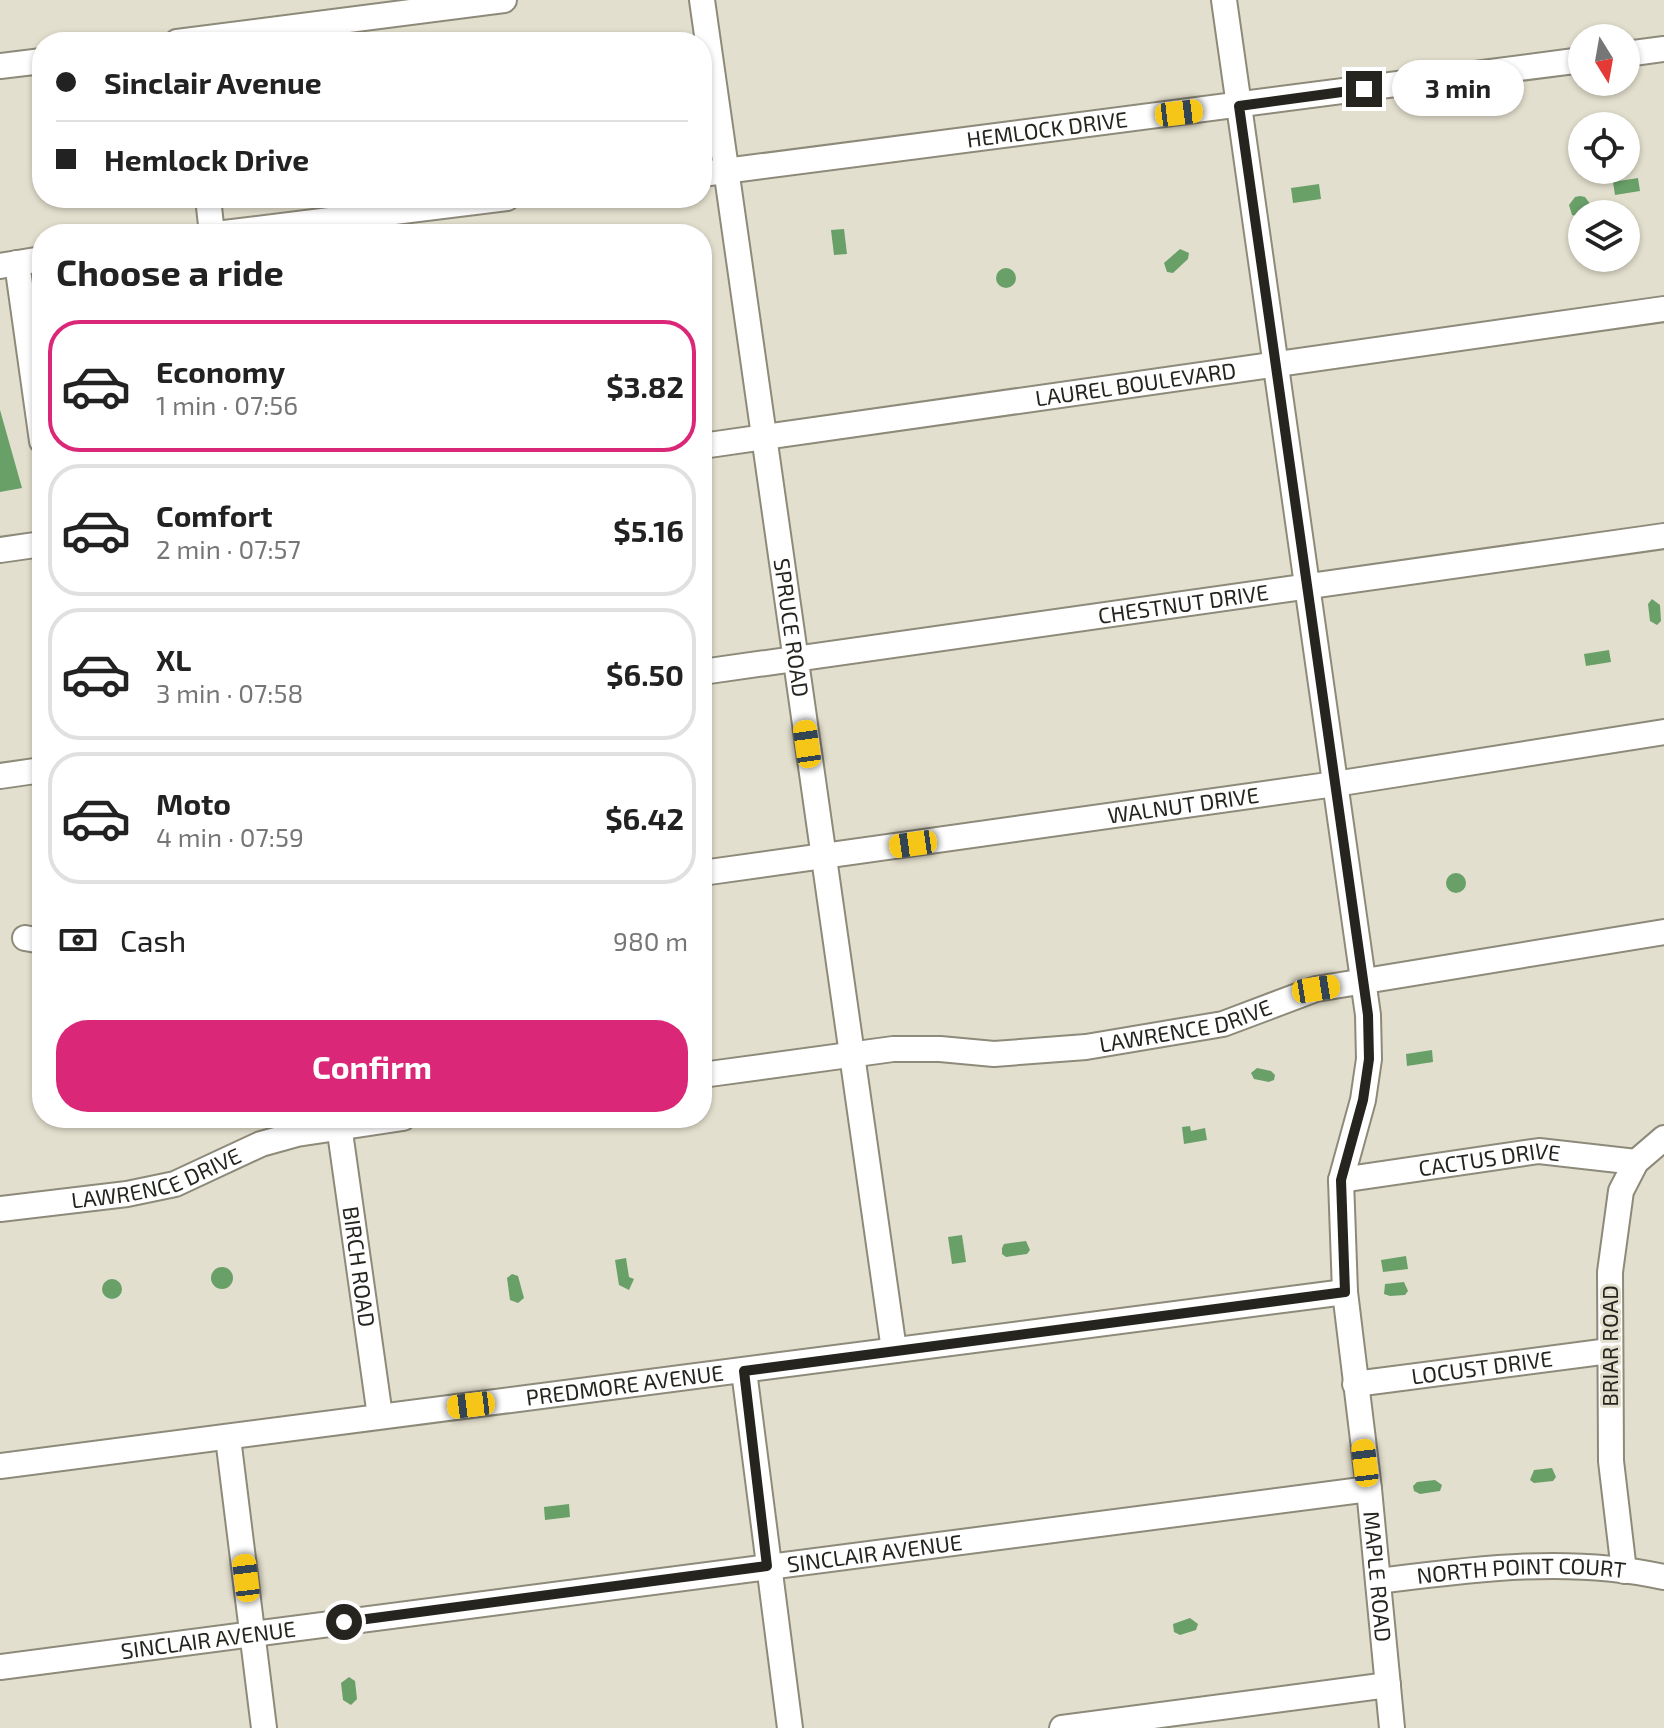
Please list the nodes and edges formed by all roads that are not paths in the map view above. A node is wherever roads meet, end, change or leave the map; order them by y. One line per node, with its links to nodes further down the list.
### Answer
1 (504, 0): 4 (street)
2 (702, 0): 5 (street, SPRUCE ROAD)
3 (1224, 0): 11 (street, MAPLE ROAD)
4 (259, 32)
5 (704, 32)
6 (1664, 49): 7 (street)
7 (1640, 52)
8 (32, 62): 10 (street)
9 (1568, 62): 11 (street, HEMLOCK DRIVE)
10 (0, 66)
11 (1239, 106): 13 (street, HEMLOCK DRIVE); 19 (street, MAPLE ROAD)
12 (712, 143): 13 (street, SPRUCE ROAD)
13 (714, 172): 21 (street, SPRUCE ROAD)
14 (426, 208): 15 (street)
15 (295, 224)
16 (32, 261): 17 (street)
17 (9, 264): 20 (street)
18 (1664, 309): 19 (street, LAUREL BOULEVARD)
19 (1277, 364): 21 (street, LAUREL BOULEVARD); 26 (street, MAPLE ROAD)
20 (32, 387)
21 (764, 437): 22 (street, LAUREL BOULEVARD); 27 (street, SPRUCE ROAD)
22 (712, 445)
23 (1664, 536): 26 (street, CHESTNUT DRIVE)
24 (32, 545): 25 (street)
25 (0, 550)
26 (1307, 588): 27 (street, CHESTNUT DRIVE); 32 (street, MAPLE ROAD)
27 (796, 659): 28 (street, CHESTNUT DRIVE); 33 (street, SPRUCE ROAD)
28 (712, 671)
29 (1664, 732): 32 (street, WALNUT DRIVE)
30 (32, 771): 31 (street)
31 (0, 776)
32 (1335, 784): 33 (street, WALNUT DRIVE); 36 (street, MAPLE ROAD)
33 (823, 857): 34 (street, WALNUT DRIVE); 37 (street, SPRUCE ROAD)
34 (712, 872)
35 (1664, 932): 36 (street, LAWRENCE DRIVE)
36 (1364, 981): 37 (street, LAWRENCE DRIVE); 43 (street, MAPLE ROAD)
37 (852, 1053): 38 (street, LAWRENCE DRIVE); 46 (street, SPRUCE ROAD)
38 (712, 1074)
39 (318, 1128): 44 (street, LAWRENCE DRIVE)
40 (340, 1128): 50 (street, BIRCH ROAD)
41 (1664, 1138): 42 (street, BRIAR ROAD)
42 (1636, 1162): 43 (street, CACTUS DRIVE); 47 (street, BRIAR ROAD)
43 (1341, 1180): 45 (street, MAPLE ROAD)
44 (0, 1209)
45 (1345, 1292): 46 (street, PREDMORE AVENUE); 49 (street, MAPLE ROAD)
46 (894, 1350): 48 (street, PREDMORE AVENUE)
47 (1609, 1351): 49 (street, LOCUST DRIVE); 55 (street, BRIAR ROAD)
48 (744, 1371): 50 (street, PREDMORE AVENUE); 54 (street)
49 (1355, 1384): 53 (street, MAPLE ROAD)
50 (380, 1416): 51 (street, PREDMORE AVENUE)
51 (228, 1438): 52 (street, PREDMORE AVENUE); 58 (street)
52 (0, 1466)
53 (1369, 1489): 54 (street, SINCLAIR AVENUE); 57 (street, MAPLE ROAD)
54 (767, 1566): 58 (street, SINCLAIR AVENUE); 62 (street)
55 (1624, 1571): 56 (street, NORTH POINT COURT); 57 (street, NORTH POINT COURT)
56 (1664, 1577)
57 (1378, 1581): 60 (street, MAPLE ROAD)
58 (254, 1634): 59 (street, SINCLAIR AVENUE); 61 (street)
59 (0, 1667)
60 (1388, 1685): 63 (street); 64 (street, MAPLE ROAD)
61 (264, 1728)
62 (790, 1728)
63 (1062, 1728)
64 (1392, 1728)

